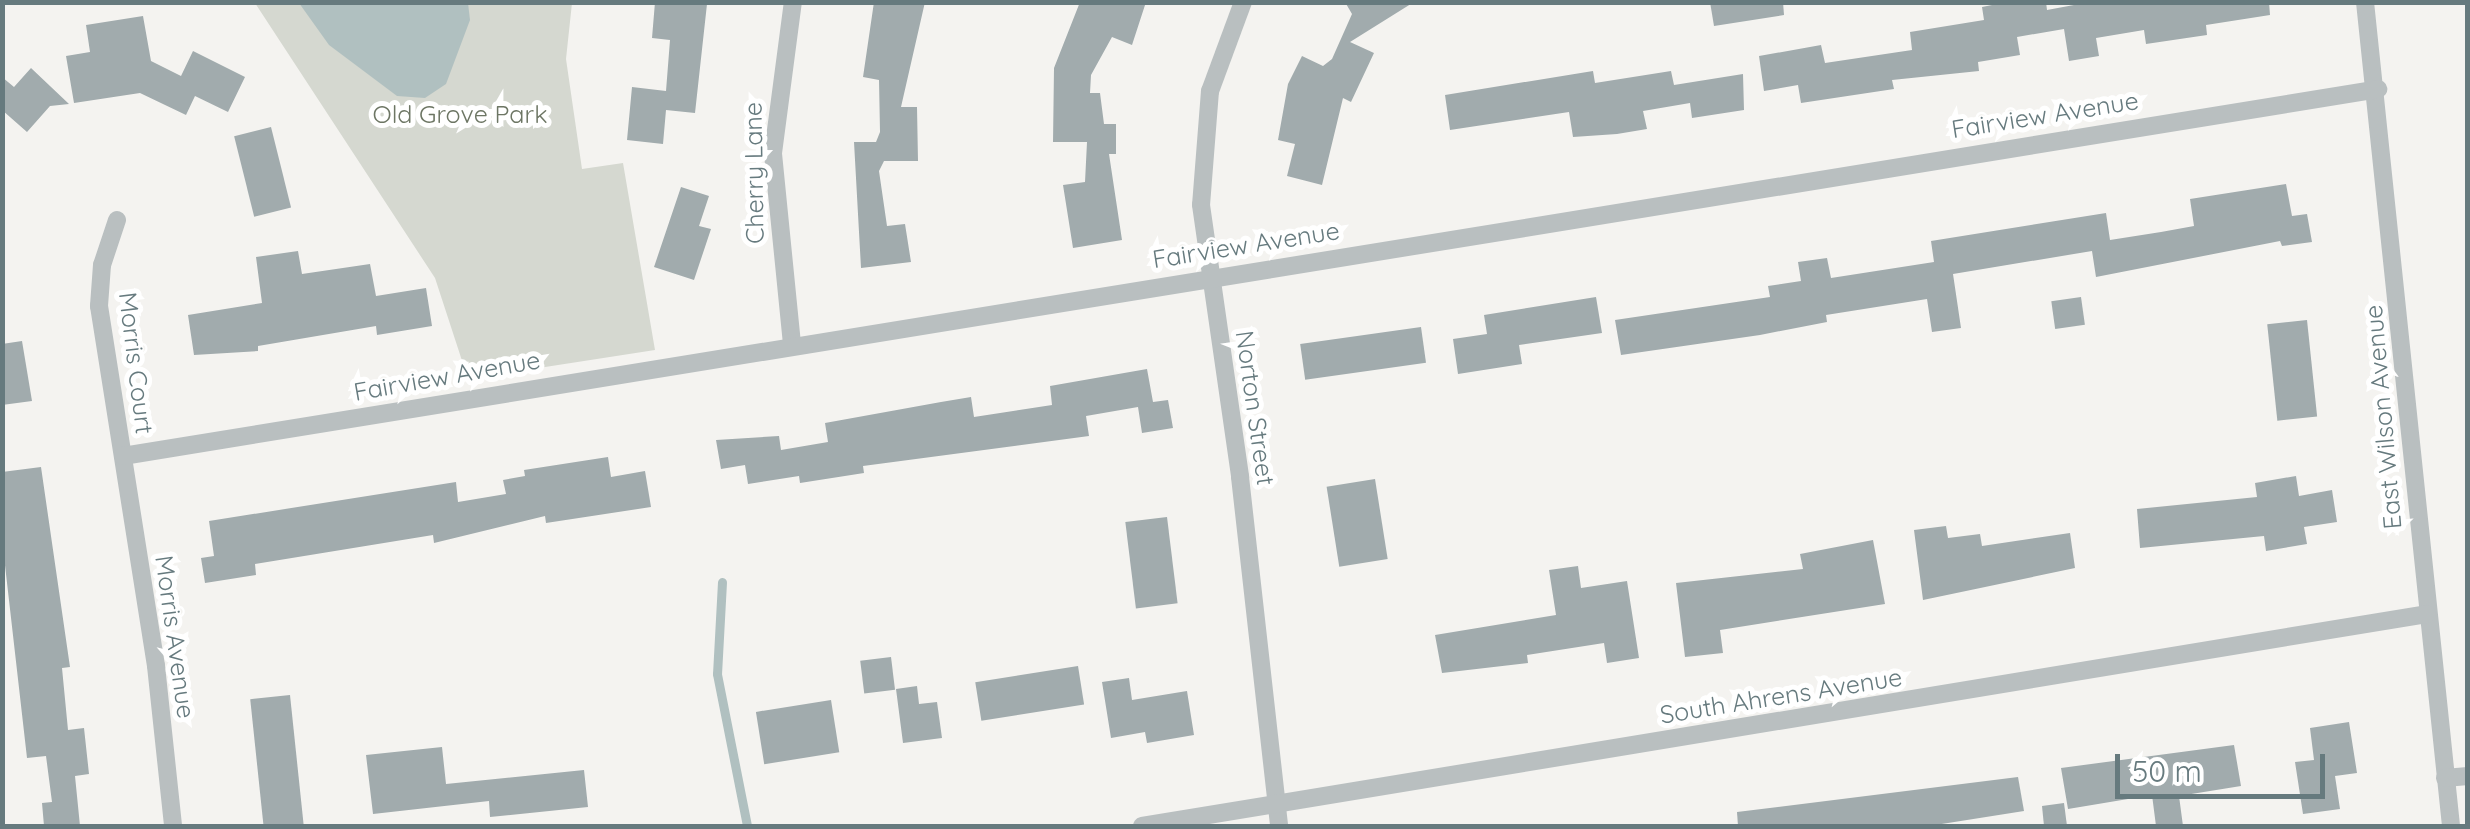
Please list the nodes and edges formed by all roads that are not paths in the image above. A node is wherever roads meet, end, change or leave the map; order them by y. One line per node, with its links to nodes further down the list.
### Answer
1 (793, 2): 7 (street, Cherry Lane)
2 (1243, 2): 6 (street, Norton Street)
3 (2365, 2): 4 (street, East Wilson Avenue)
4 (2378, 89): 6 (street, Fairview Avenue); 9 (street, East Wilson Avenue)
5 (117, 220): 8 (street, Morris Court)
6 (1210, 276): 7 (street, Fairview Avenue); 12 (street, Norton Street)
7 (792, 344): 8 (street, Fairview Avenue)
8 (123, 456): 13 (street, Morris Avenue)
9 (2427, 614): 11 (street, East Wilson Avenue); 12 (street, South Ahrens Avenue)
10 (2468, 776): 11 (street)
11 (2445, 778): 16 (street, East Wilson Avenue)
12 (1277, 804): 14 (street, South Ahrens Avenue); 15 (street, Norton Street)
13 (173, 826)
14 (1142, 826)
15 (1279, 826)
16 (2451, 826)

